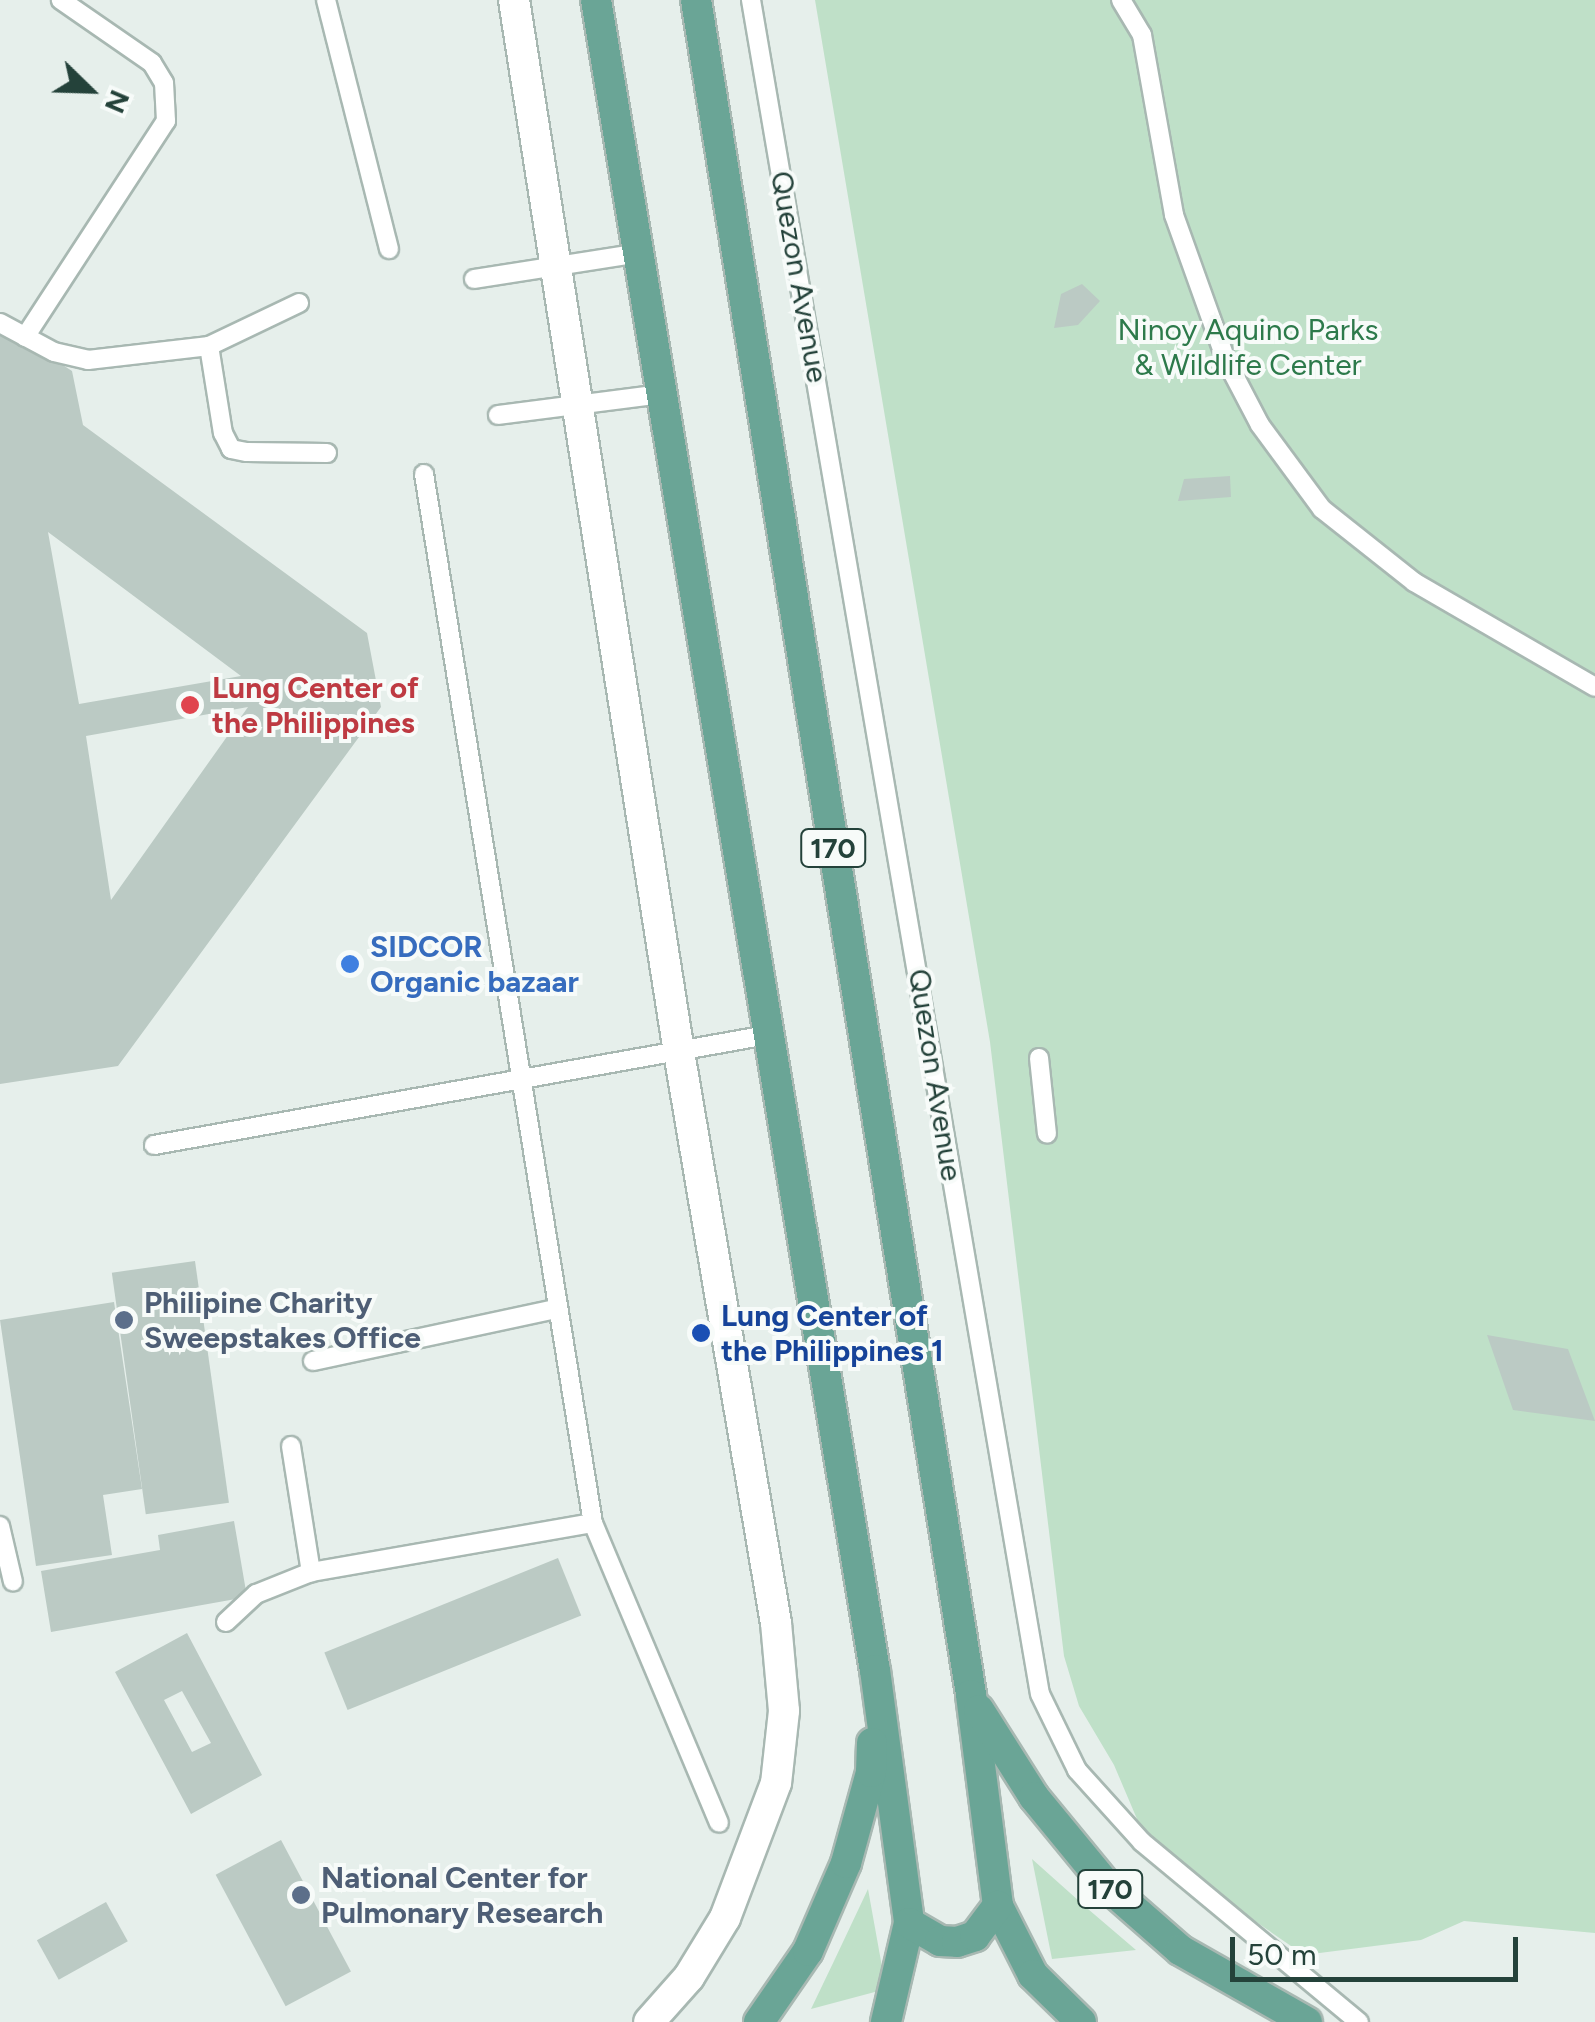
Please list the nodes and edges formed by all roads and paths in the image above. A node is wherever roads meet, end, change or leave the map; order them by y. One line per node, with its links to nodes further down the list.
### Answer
1 (62, 0): 14 (lane)
2 (326, 0): 8 (lane)
3 (514, 0): 10 (street)
4 (596, 0): 9 (main road)
5 (696, 0): 37 (main road, Quezon Avenue / 170)
6 (751, 0): 46 (lane, Quezon Avenue / 170)
7 (1121, 0): 21 (lane)
8 (389, 250)
9 (640, 253): 10 (lane); 16 (main road)
10 (556, 268): 11 (lane); 17 (street)
11 (474, 279)
12 (299, 303): 15 (lane)
13 (0, 323): 14 (lane)
14 (26, 338): 15 (lane)
15 (209, 346): 19 (lane)
16 (663, 394): 17 (lane); 22 (main road)
17 (577, 406): 18 (lane); 23 (street)
18 (498, 415)
19 (327, 453)
20 (424, 474): 25 (lane)
21 (1595, 687)
22 (772, 1034): 23 (lane); 36 (main road)
23 (679, 1052): 25 (lane); 41 (street)
24 (1039, 1058): 26 (lane)
25 (520, 1080): 27 (lane); 28 (lane)
26 (1047, 1134)
27 (154, 1144)
28 (556, 1309): 29 (lane); 31 (lane)
29 (313, 1361)
30 (291, 1446): 33 (lane)
31 (594, 1523): 33 (lane); 38 (lane)
32 (0, 1526): 34 (lane)
33 (311, 1572): 35 (lane)
34 (13, 1582)
35 (226, 1622)
36 (875, 1670): 40 (main road); 42 (main road)
37 (970, 1695): 39 (main road, Quezon Avenue / 170); 45 (main road, Quezon Avenue / 170)
38 (719, 1822)
39 (998, 1906): 40 (main road); 44 (main road, Quezon Avenue / 170)
40 (909, 1923): 43 (main road)
41 (650, 2022)
42 (759, 2022)
43 (886, 2022)
44 (1081, 2022)
45 (1308, 2022)
46 (1359, 2022)

